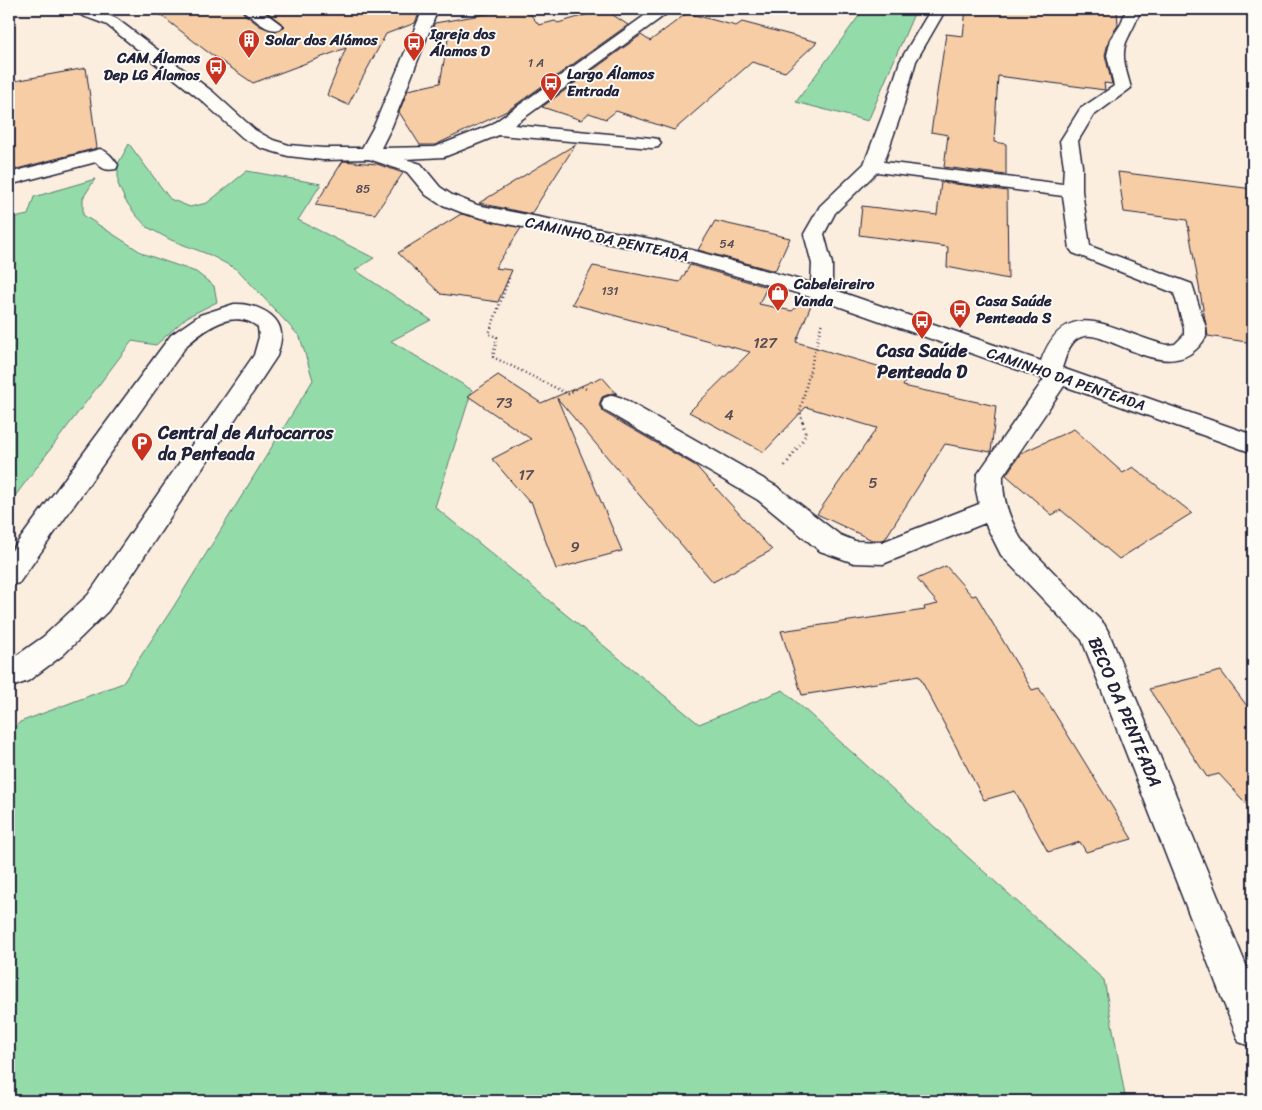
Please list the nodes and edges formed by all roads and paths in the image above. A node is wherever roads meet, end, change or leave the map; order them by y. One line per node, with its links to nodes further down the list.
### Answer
1 (78, 9): 10 (street)
2 (250, 9): 7 (street)
3 (430, 9): 10 (street)
4 (664, 9): 8 (street)
5 (938, 9): 12 (street)
6 (1133, 9): 14 (street)
7 (275, 26)
8 (497, 129): 9 (street); 10 (street)
9 (652, 143)
10 (369, 153): 16 (street, CAMINHO DA PENTEADA)
11 (108, 165): 13 (street)
12 (873, 166): 14 (street); 16 (street)
13 (9, 179)
14 (1072, 191): 17 (street, BECO DA PENTEADA)
15 (509, 278): 18 (path)
16 (825, 294): 17 (street, CAMINHO DA PENTEADA); 20 (path)
17 (1054, 374): 19 (street, CAMINHO DA PENTEADA); 21 (street, BECO DA PENTEADA)
18 (613, 404): 20 (street)
19 (1253, 444)
20 (767, 493): 21 (street)
21 (994, 508): 24 (street, BECO DA PENTEADA)
22 (9, 575): 23 (street)
23 (9, 675)
24 (1253, 1028)

